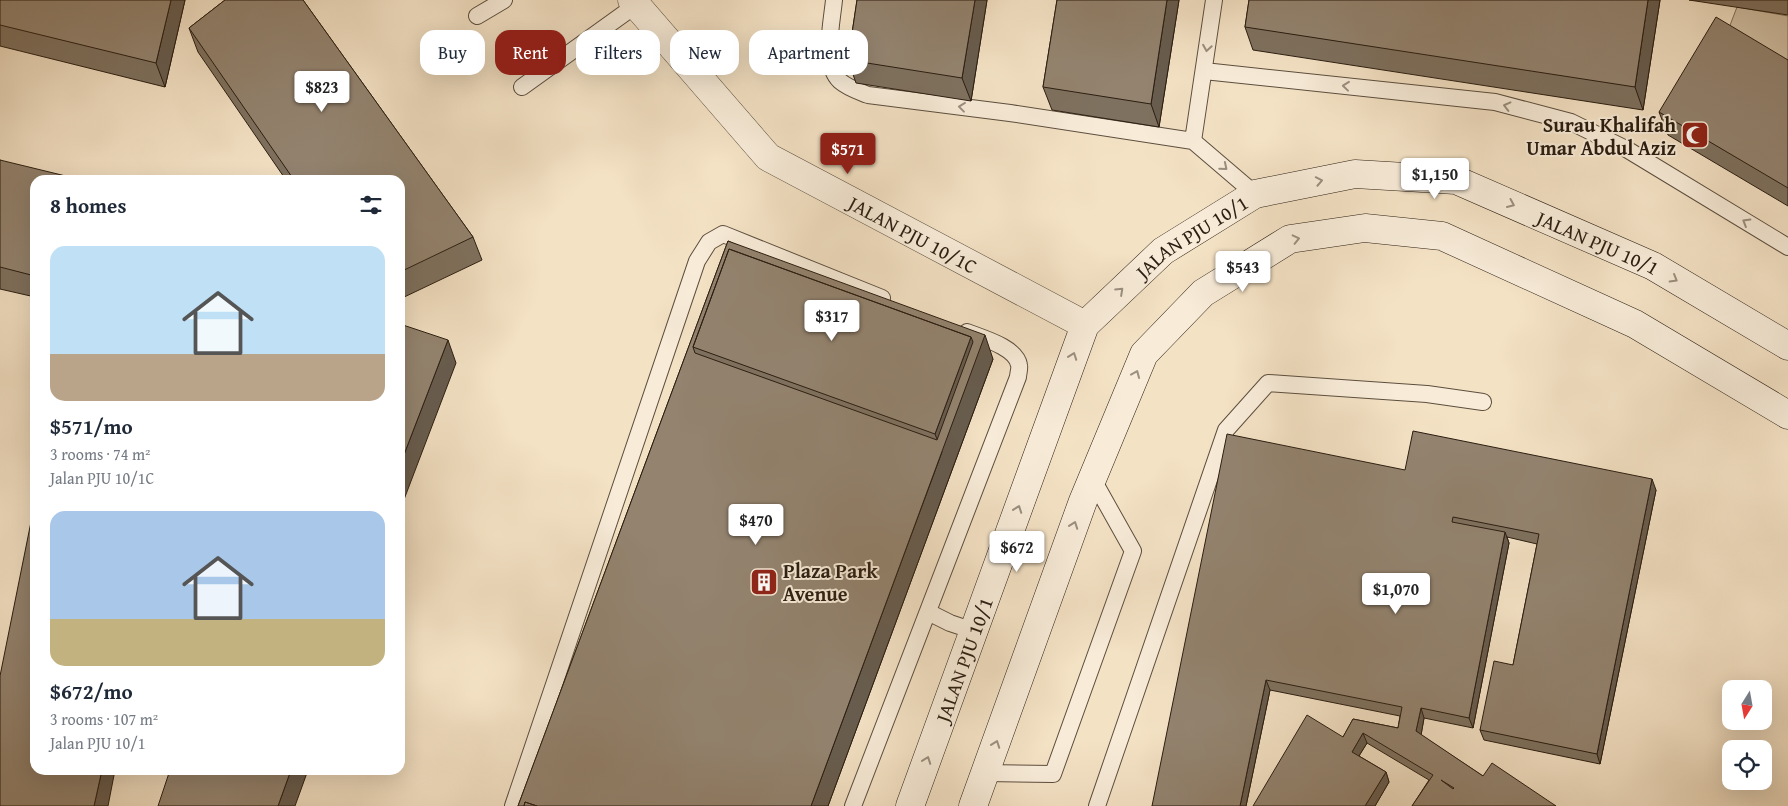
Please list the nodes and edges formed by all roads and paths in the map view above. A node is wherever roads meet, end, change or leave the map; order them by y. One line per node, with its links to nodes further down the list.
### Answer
1 (504, 0): 5 (lane)
2 (834, 0): 8 (lane, one-way to 2)
3 (1214, 0): 6 (lane, one-way to 6)
4 (634, 3): 7 (lane); 12 (street, JALAN PJU 10/1C)
5 (477, 16)
6 (1204, 71): 8 (lane); 10 (lane, one-way to 6)
7 (522, 87)
8 (1192, 141): 9 (lane, one-way to 9)
9 (1256, 194): 12 (street, JALAN PJU 10/1, one-way to 9); 14 (street, JALAN PJU 10/1, one-way to 14)
10 (1788, 247)
11 (898, 304): 21 (lane)
12 (1085, 325): 19 (street, JALAN PJU 10/1, one-way to 12)
13 (953, 326): 18 (lane)
14 (1788, 346)
15 (1483, 402): 25 (lane)
16 (1788, 415): 17 (street, one-way to 16)
17 (1092, 478): 20 (street, one-way to 17); 20 (lane)
18 (928, 612): 19 (lane); 22 (lane)
19 (974, 631): 23 (street, JALAN PJU 10/1, one-way to 19)
20 (985, 774): 24 (street)
21 (513, 806)
22 (854, 806)
23 (910, 806)
24 (973, 806)
25 (1096, 806)

